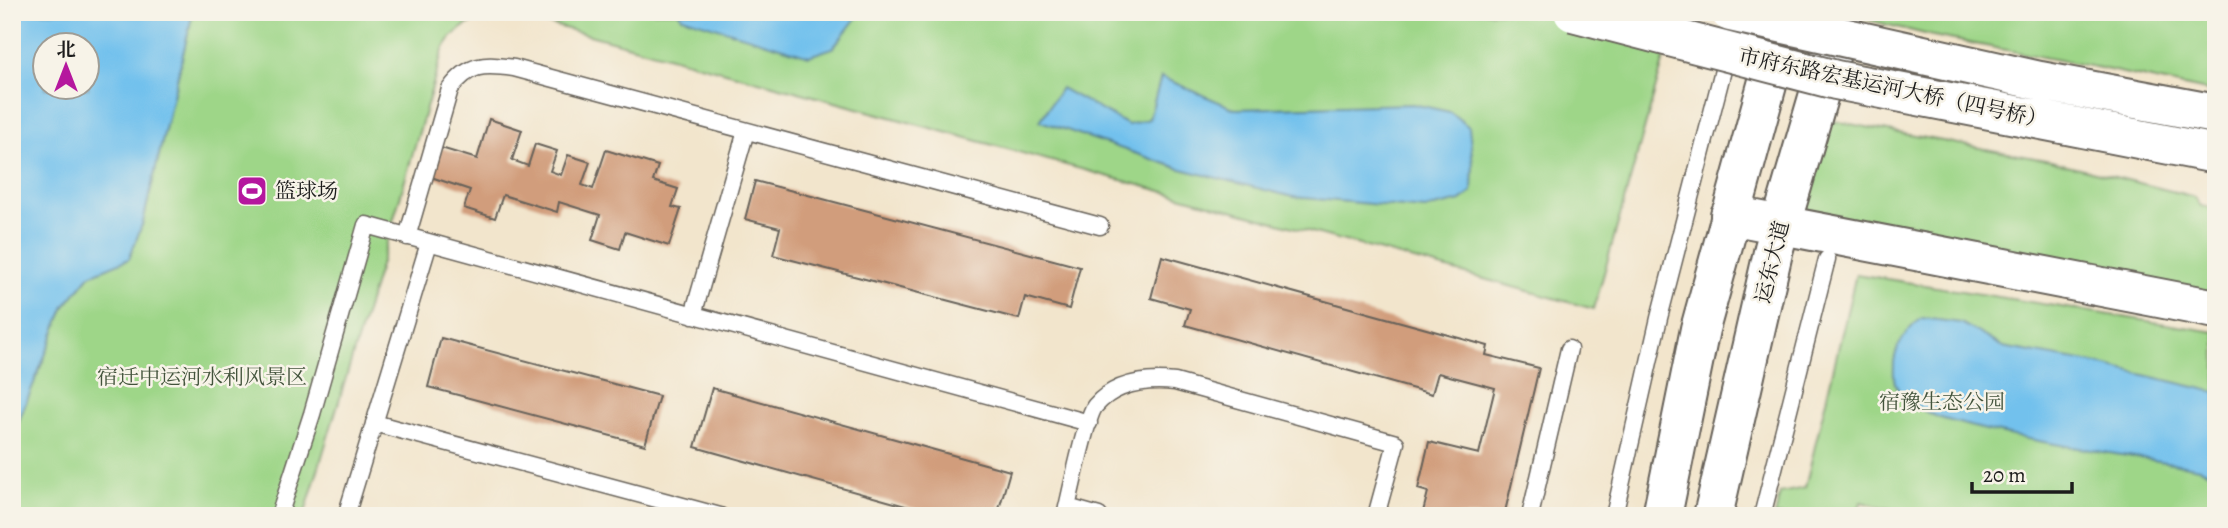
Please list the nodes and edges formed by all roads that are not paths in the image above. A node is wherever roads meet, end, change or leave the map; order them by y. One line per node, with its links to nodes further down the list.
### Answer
1 (1573, 12): 8 (main road, 市府东路宏基运河大桥（四号桥）, bridge)
2 (1730, 12): 6 (main road, 市府东路宏基运河大桥（四号桥）, bridge)
3 (1738, 12): 27 (lane)
4 (1787, 12): 9 (main road)
5 (1843, 12): 11 (main road, 运东大道)
6 (2216, 114)
7 (746, 131): 10 (lane); 12 (lane); 16 (lane)
8 (2216, 154)
9 (1730, 215): 11 (main road); 28 (main road)
10 (1100, 226)
11 (1781, 227): 15 (main road); 29 (main road, 运东大道)
12 (407, 236): 13 (lane); 21 (lane)
13 (429, 243): 16 (lane); 18 (lane)
14 (1827, 259): 30 (lane)
15 (2216, 309)
16 (693, 315): 19 (lane)
17 (1569, 349): 26 (lane)
18 (374, 423): 22 (lane); 23 (lane)
19 (1089, 423): 20 (lane); 25 (lane)
20 (1066, 511): 24 (lane)
21 (279, 516)
22 (346, 516)
23 (720, 516)
24 (1099, 516)
25 (1376, 516)
26 (1530, 516)
27 (1614, 516)
28 (1662, 516)
29 (1713, 516)
30 (1762, 516)

